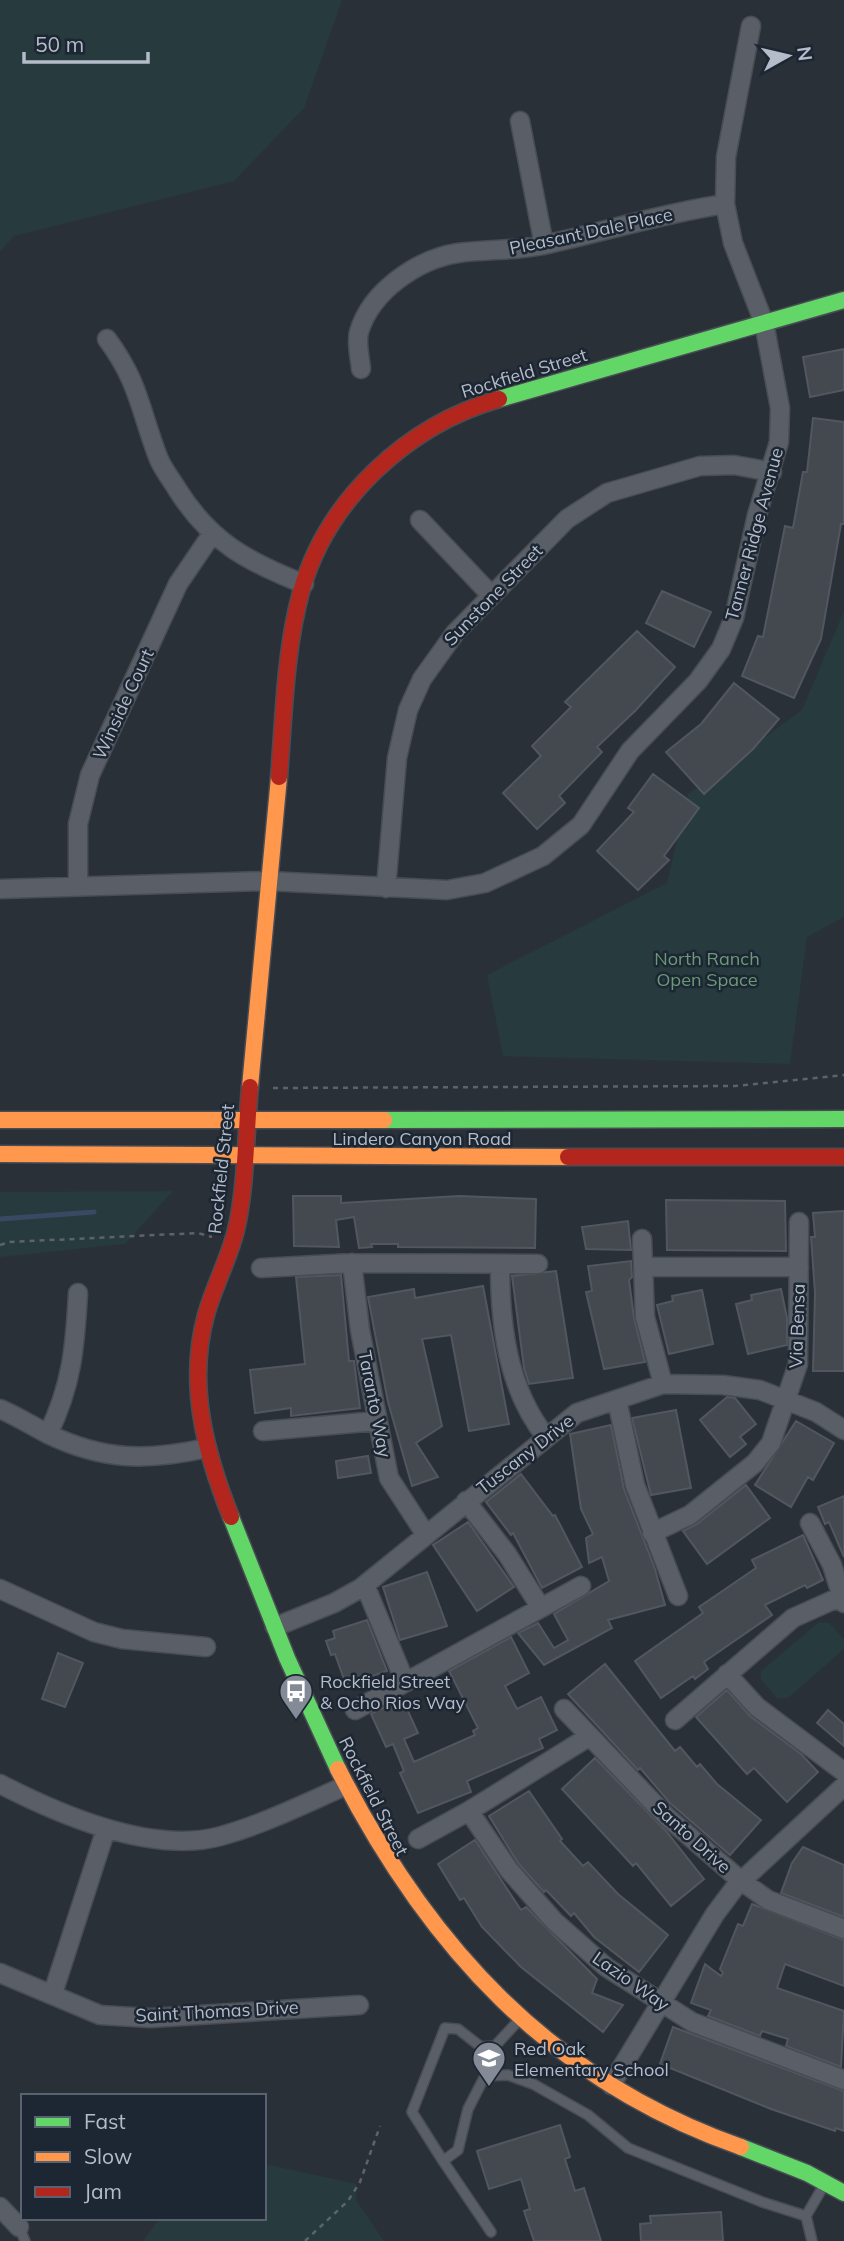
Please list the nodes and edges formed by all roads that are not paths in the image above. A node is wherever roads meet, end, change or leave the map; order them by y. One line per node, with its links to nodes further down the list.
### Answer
1 (751, 26): 3 (street, Tanner Ridge Avenue)
2 (520, 121): 4 (street)
3 (725, 204): 4 (street, Pleasant Dale Place); 6 (street, Tanner Ridge Avenue)
4 (544, 245): 8 (street, Pleasant Dale Place)
5 (844, 300): 6 (street, Rockfield Street)
6 (764, 323): 9 (street, Tanner Ridge Avenue); 12 (street, Rockfield Street)
7 (107, 339): 11 (street)
8 (361, 369)
9 (772, 472): 13 (street, Sunstone Street); 16 (street, Tanner Ridge Avenue)
10 (420, 520): 13 (street)
11 (212, 534): 12 (street); 15 (street, Winside Court)
12 (304, 584): 14 (street, Rockfield Street)
13 (491, 595): 16 (street, Sunstone Street)
14 (268, 881): 15 (street, Tanner Ridge Avenue); 16 (street, Tanner Ridge Avenue); 20 (street, Rockfield Street)
15 (78, 887): 17 (street, Tanner Ridge Avenue)
16 (386, 888)
17 (0, 889)
18 (0, 1119): 20 (street, Lindero Canyon Road)
19 (844, 1119): 20 (street, Lindero Canyon Road)
20 (246, 1121): 22 (street, Rockfield Street)
21 (0, 1154): 22 (street, Lindero Canyon Road)
22 (242, 1156): 23 (street, Lindero Canyon Road); 42 (street, Rockfield Street)
23 (844, 1157)
24 (799, 1222): 30 (street, Via Bensa)
25 (642, 1239): 29 (street)
26 (352, 1263): 27 (street); 31 (street); 37 (street, Taranto Way)
27 (500, 1264): 28 (street); 41 (street)
28 (538, 1264)
29 (643, 1267): 30 (street); 33 (street)
30 (799, 1267): 34 (street, Via Bensa)
31 (261, 1268)
32 (78, 1293): 40 (street)
33 (663, 1384): 34 (street, Tuscany Drive); 35 (street, Tuscany Drive)
34 (788, 1399): 38 (street, Tuscany Drive); 45 (street, Via Bensa)
35 (617, 1400): 41 (street, Tuscany Drive); 45 (street)
36 (0, 1409): 40 (street)
37 (377, 1421): 39 (street); 46 (street, Taranto Way)
38 (844, 1430)
39 (264, 1431)
40 (48, 1434): 42 (street)
41 (546, 1437): 43 (street, Tuscany Drive)
42 (206, 1448): 53 (street, Rockfield Street)
43 (466, 1501): 46 (street, Tuscany Drive); 52 (street)
44 (810, 1523): 51 (street)
45 (652, 1533): 50 (street)
46 (425, 1535): 47 (street, Tuscany Drive)
47 (365, 1585): 53 (street, Tuscany Drive); 56 (street)
48 (581, 1586): 52 (street)
49 (0, 1589): 54 (street)
50 (678, 1596)
51 (843, 1600): 55 (street)
52 (541, 1608): 56 (street)
53 (275, 1627): 63 (street, Rockfield Street)
54 (206, 1647)
55 (727, 1674): 59 (street); 61 (street)
56 (405, 1682): 58 (street)
57 (564, 1709): 60 (street, Santo Drive)
58 (355, 1710)
59 (675, 1720)
60 (590, 1736): 65 (street); 68 (street, Santo Drive)
61 (844, 1772)
62 (0, 1784): 66 (street)
63 (345, 1786): 66 (street); 74 (street, Rockfield Street)
64 (844, 1786): 68 (street)
65 (469, 1811): 67 (street); 72 (street, Lazio Way)
66 (106, 1829): 71 (street)
67 (418, 1839)
68 (741, 1881): 69 (street, Santo Drive); 72 (street)
69 (844, 1929)
70 (0, 1973): 71 (street, Saint Thomas Drive)
71 (53, 1993): 73 (street, Saint Thomas Drive)
72 (661, 2002): 75 (street, Lazio Way); 76 (street)
73 (359, 2005)
74 (519, 2020): 76 (street, Rockfield Street); 77 (lane)
75 (844, 2080)
76 (611, 2085): 78 (street, Rockfield Street)
77 (443, 2161): 81 (lane); 82 (lane)
78 (826, 2181): 79 (street, Rockfield Street); 81 (lane)
79 (844, 2193)
80 (0, 2207): 83 (street)
81 (806, 2216): 84 (lane)
82 (491, 2232)
83 (22, 2234)
84 (812, 2241)

